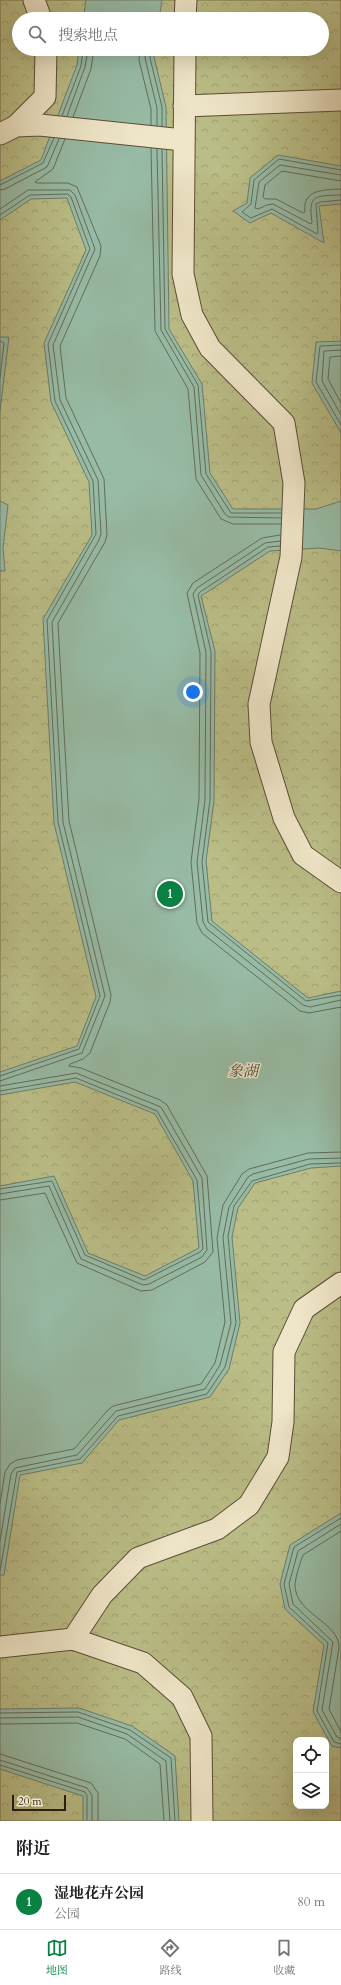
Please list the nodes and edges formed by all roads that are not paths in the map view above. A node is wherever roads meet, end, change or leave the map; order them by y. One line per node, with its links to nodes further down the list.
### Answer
1 (34, 0): 3 (street)
2 (186, 0): 4 (street)
3 (38, 12)
4 (186, 12)
5 (46, 56): 9 (street)
6 (185, 56): 8 (street)
7 (341, 100): 8 (street)
8 (184, 106): 10 (street)
9 (8, 130): 10 (street)
10 (179, 140): 11 (street)
11 (341, 882)
12 (341, 1283): 13 (street)
13 (73, 1639): 14 (street); 15 (street)
14 (0, 1647)
15 (202, 1821)

